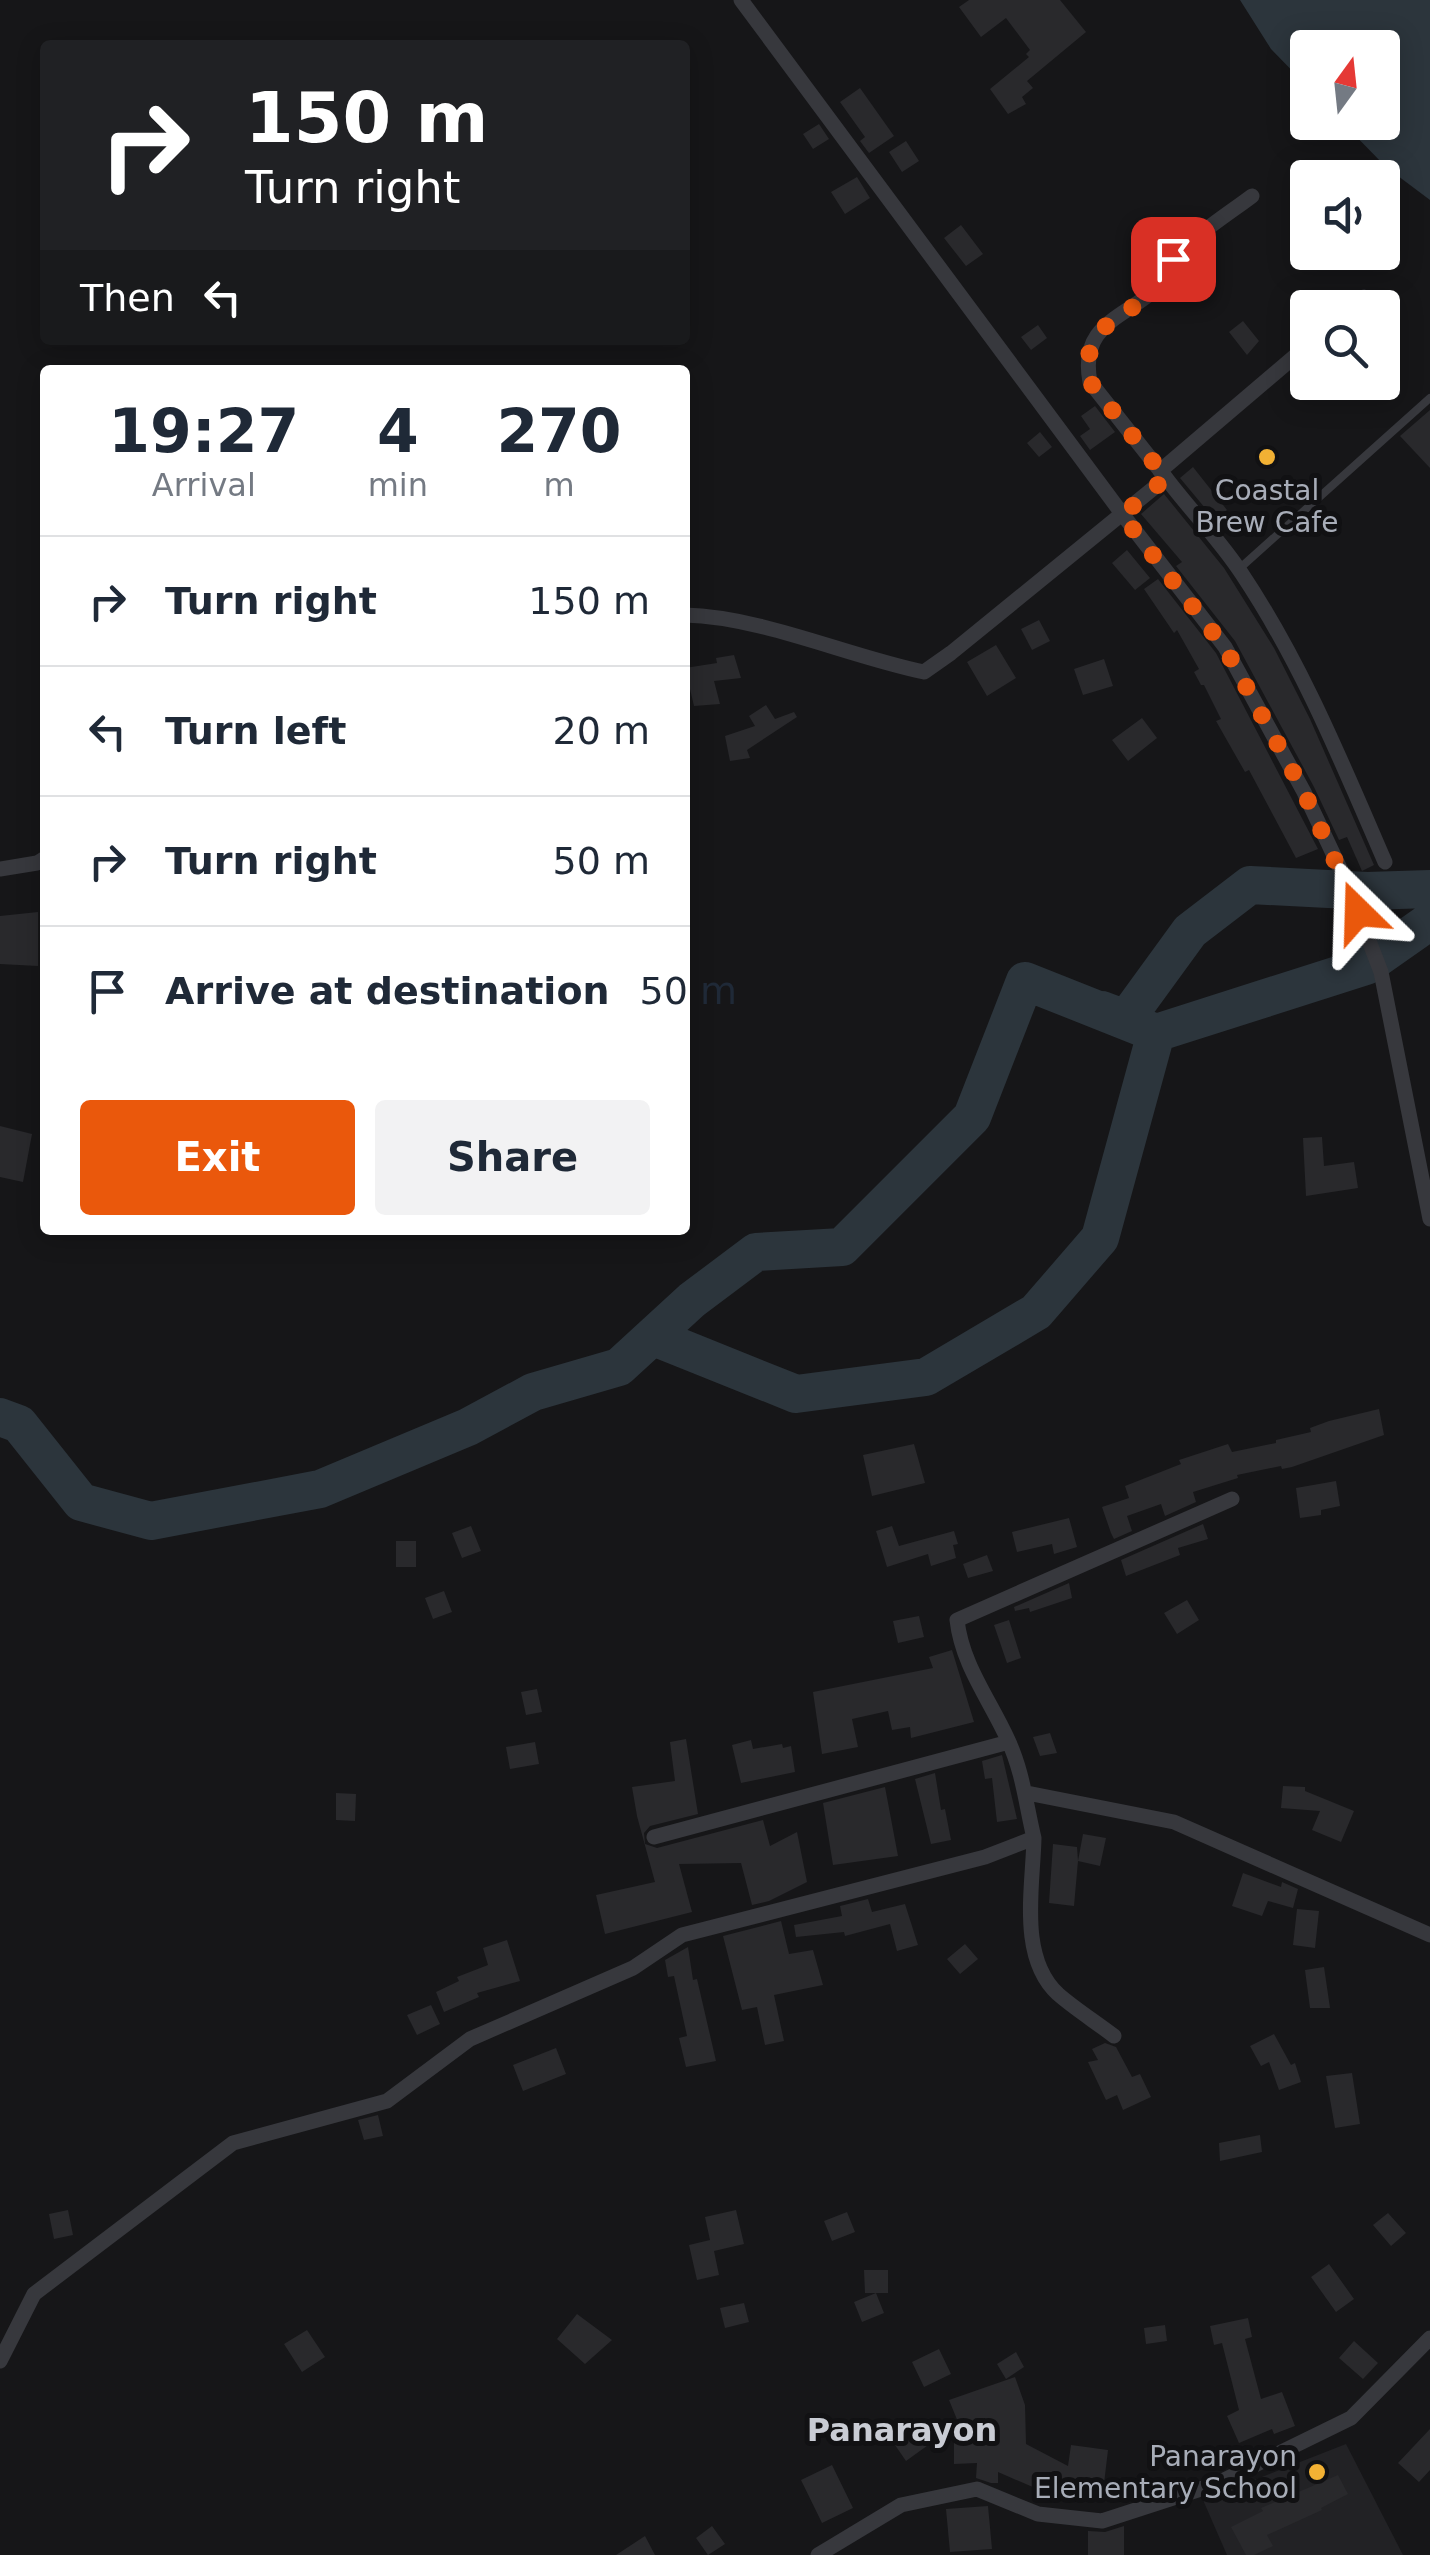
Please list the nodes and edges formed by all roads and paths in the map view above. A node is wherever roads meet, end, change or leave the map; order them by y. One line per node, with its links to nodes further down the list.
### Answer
1 (741, 0): 6 (street)
2 (1252, 196): 5 (street)
3 (1290, 361): 5 (street)
4 (1430, 398): 7 (lane)
5 (1163, 474): 6 (street); 7 (street)
6 (1122, 515): 8 (street); 12 (street)
7 (1239, 569): 10 (street)
8 (690, 615)
9 (40, 861): 11 (street)
10 (1385, 862)
11 (0, 869)
12 (1430, 1218)
13 (1232, 1499): 14 (street)
14 (1009, 1742): 15 (street); 16 (street)
15 (1027, 1793): 17 (street); 18 (street)
16 (654, 1837)
17 (1034, 1838): 19 (street); 21 (street)
18 (1430, 1934)
19 (1114, 2036)
20 (1430, 2338): 22 (street)
21 (0, 2361)
22 (818, 2555)

